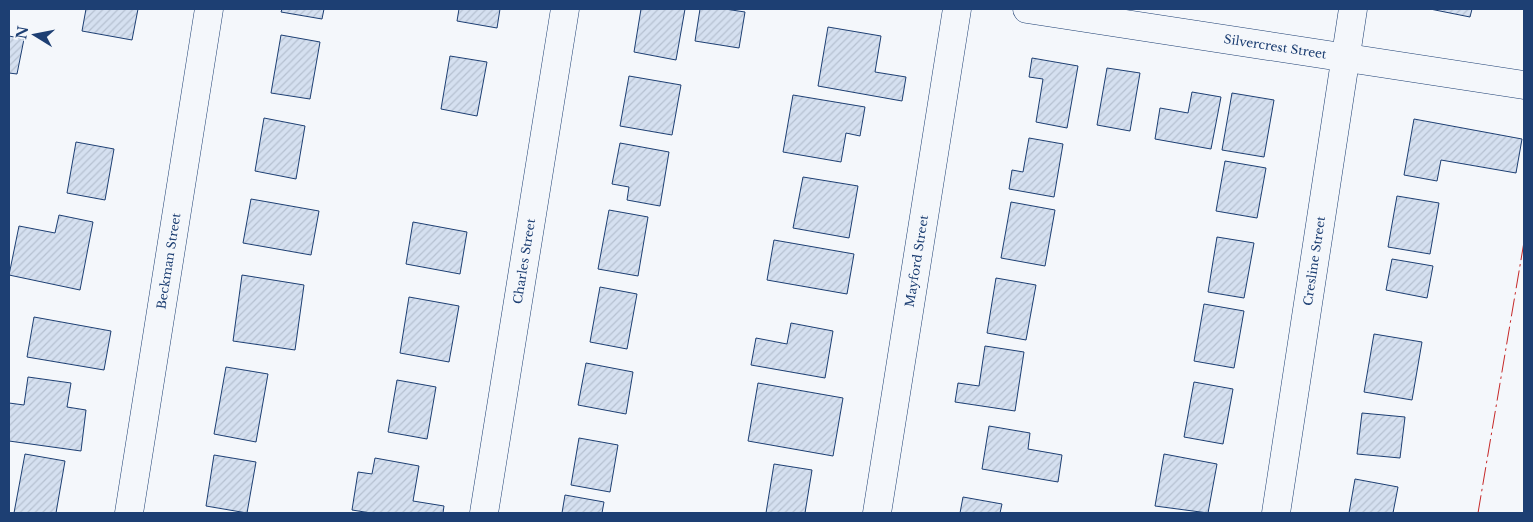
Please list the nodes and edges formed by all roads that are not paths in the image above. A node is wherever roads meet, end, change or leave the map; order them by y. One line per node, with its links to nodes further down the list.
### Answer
1 (209, 9): 8 (street, Beckman Street)
2 (565, 9): 9 (street, Charles Street)
3 (957, 9): 10 (street, Mayford Street)
4 (1026, 9): 6 (street, Silvercrest Street)
5 (1352, 9): 6 (street, Cresline Street)
6 (1345, 56): 7 (street, Silvercrest Street); 11 (street, Cresline Street)
7 (1524, 85)
8 (129, 513)
9 (484, 513)
10 (877, 513)
11 (1276, 513)

